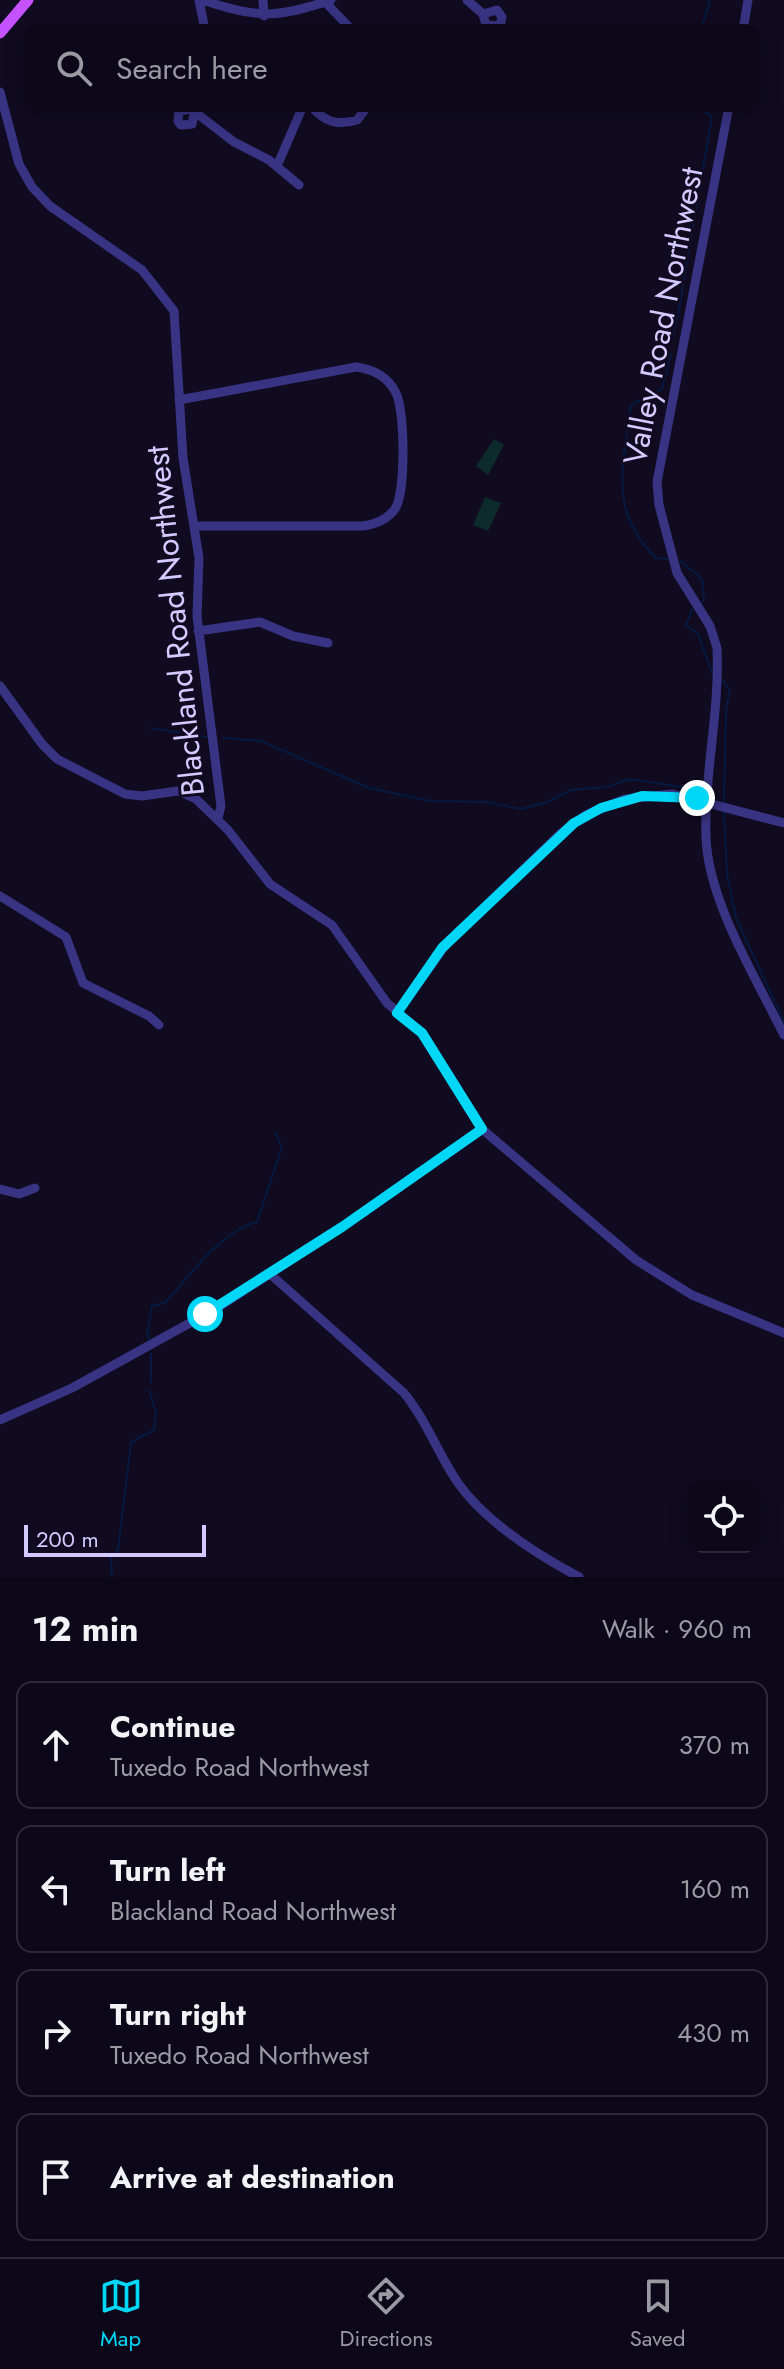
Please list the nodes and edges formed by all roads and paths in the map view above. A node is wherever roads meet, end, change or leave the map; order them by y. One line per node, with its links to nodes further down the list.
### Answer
1 (28, 0): 12 (main road)
2 (201, 0): 8 (street); 9 (street)
3 (263, 0): 8 (street)
4 (467, 0): 7 (street)
5 (748, 0): 11 (street)
6 (328, 1): 8 (street); 10 (street)
7 (483, 14)
8 (264, 16)
9 (204, 24)
10 (347, 24)
11 (744, 24)
12 (0, 33)
13 (0, 92): 21 (street, Blackland Road Northwest)
14 (300, 112): 19 (street)
15 (316, 112): 16 (street)
16 (363, 112)
17 (728, 112): 26 (street, Valley Road Northwest)
18 (194, 114): 19 (street)
19 (277, 166): 20 (street)
20 (299, 185)
21 (179, 400): 22 (street, Blackland Road Northwest); 22 (street)
22 (195, 526): 23 (street, Blackland Road Northwest)
23 (198, 631): 24 (street); 27 (street, Blackland Road Northwest)
24 (328, 643)
25 (0, 686): 27 (street)
26 (712, 803): 28 (street); 30 (street); 32 (street, Valley Road Northwest)
27 (218, 818): 30 (street, Blackland Road Northwest)
28 (784, 822)
29 (0, 896): 31 (street)
30 (397, 1013): 33 (street, Blackland Road Northwest)
31 (159, 1025)
32 (784, 1035)
33 (482, 1129): 36 (street); 37 (street, Blackland Road Northwest)
34 (35, 1188): 35 (street)
35 (0, 1189)
36 (270, 1274): 38 (street); 39 (street)
37 (784, 1333)
38 (0, 1420)
39 (579, 1577)

